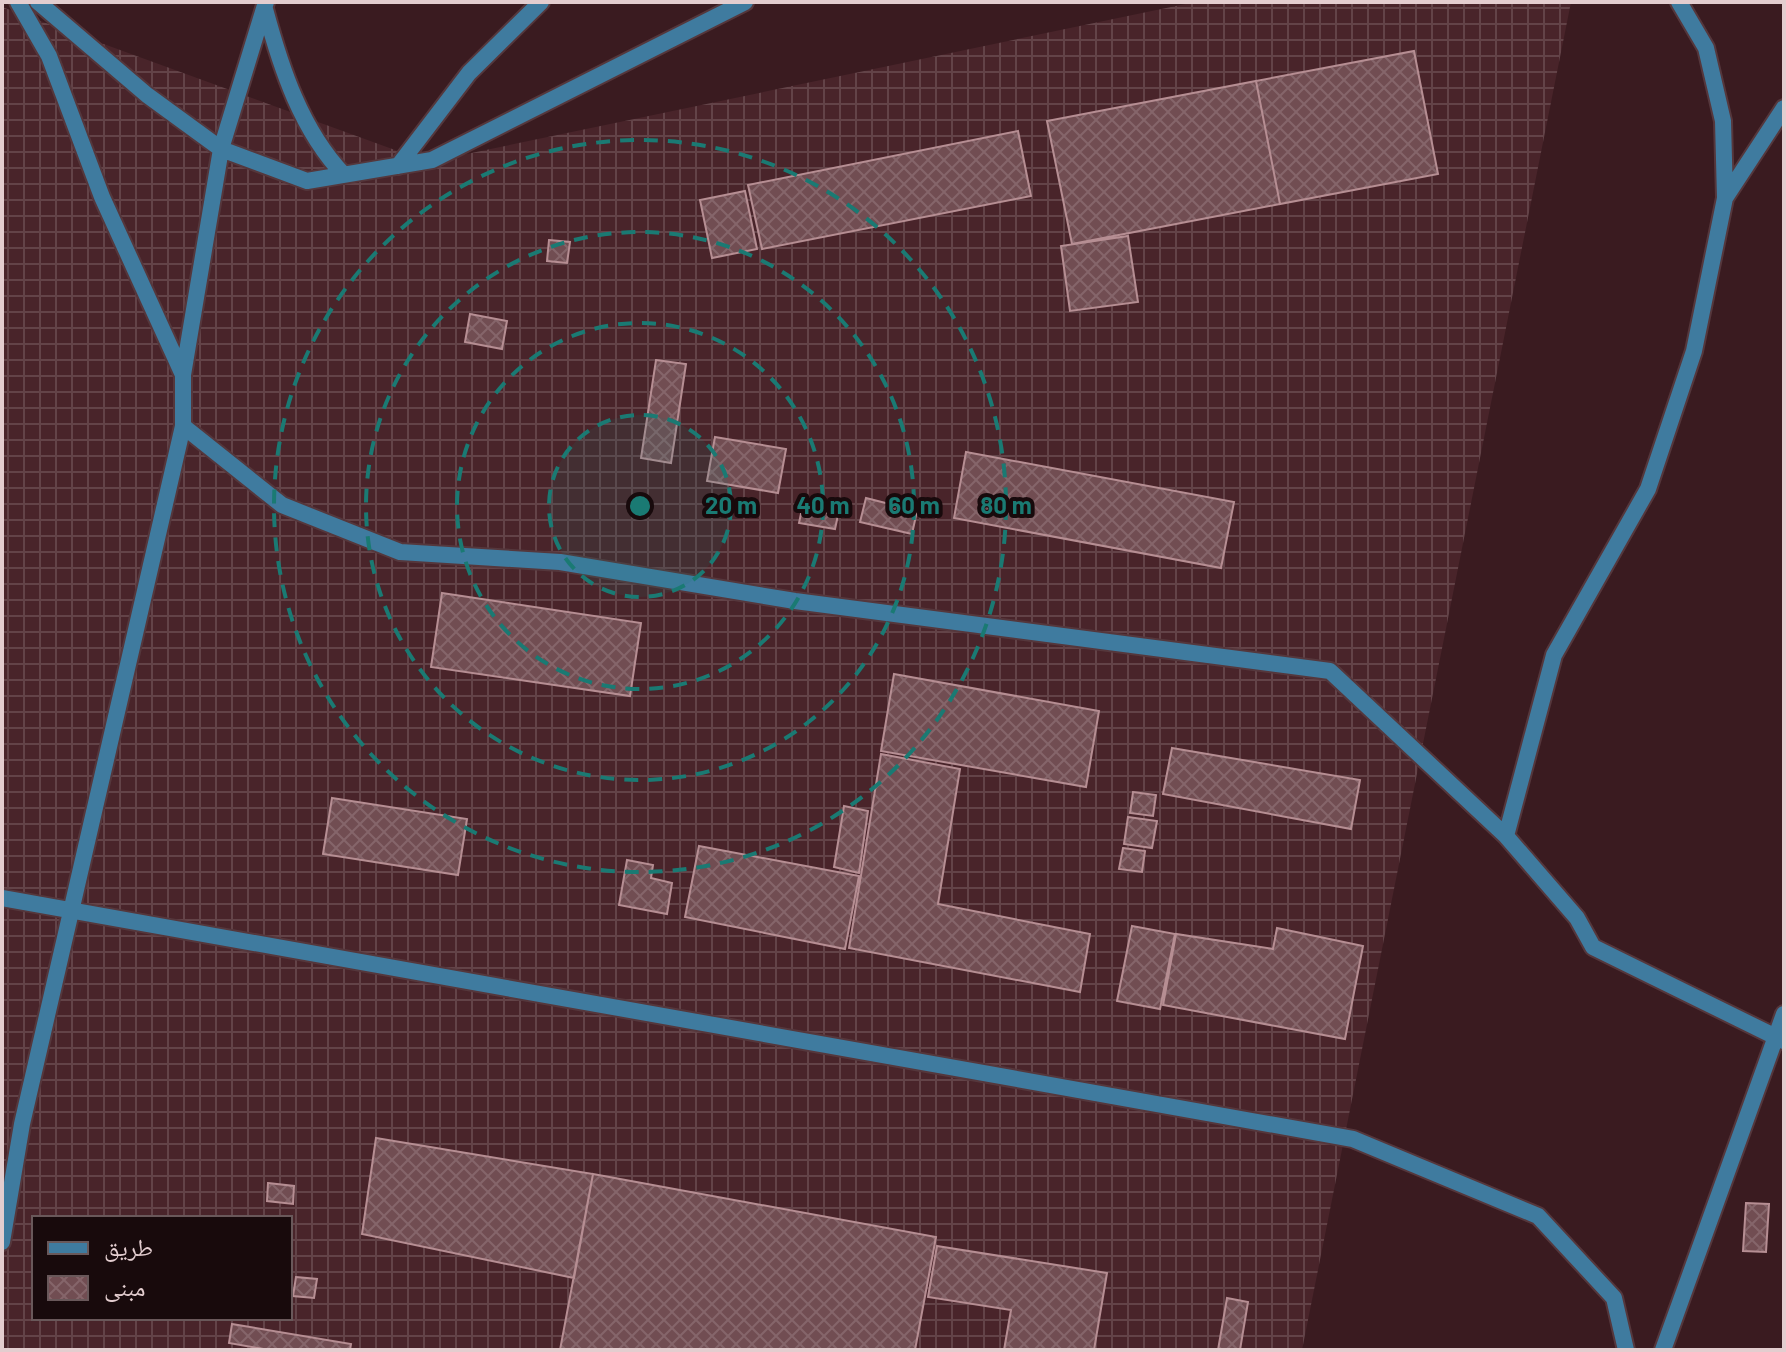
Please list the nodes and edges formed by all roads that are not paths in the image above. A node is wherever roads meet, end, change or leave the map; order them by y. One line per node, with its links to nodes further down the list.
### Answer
1 (18, 2): 12 (street)
2 (38, 2): 8 (street)
3 (541, 2): 9 (street)
4 (745, 2): 9 (street)
5 (1679, 2): 11 (street)
6 (265, 4): 8 (street); 10 (street)
7 (1784, 108): 11 (street)
8 (221, 149): 10 (street); 12 (street)
9 (398, 166): 10 (street)
10 (344, 175)
11 (1725, 198): 14 (street)
12 (183, 375): 13 (street)
13 (183, 426): 14 (street); 16 (street)
14 (1506, 836): 18 (street)
15 (2, 898): 16 (street)
16 (73, 911): 19 (street); 20 (street)
17 (1784, 1014): 18 (street)
18 (1780, 1040): 21 (street)
19 (2, 1242)
20 (1626, 1350)
21 (1663, 1350)

